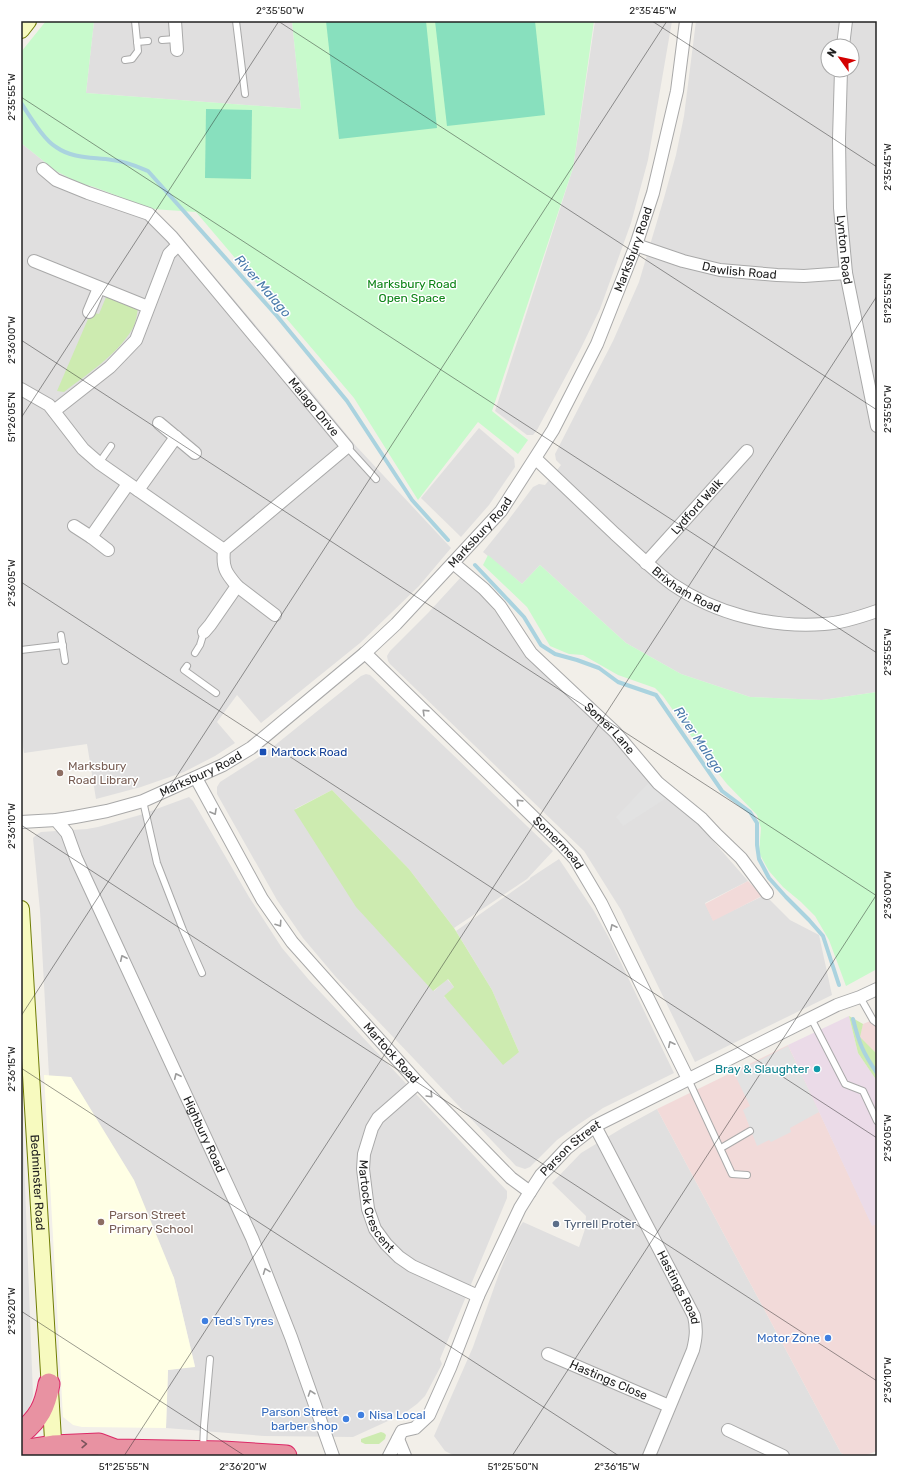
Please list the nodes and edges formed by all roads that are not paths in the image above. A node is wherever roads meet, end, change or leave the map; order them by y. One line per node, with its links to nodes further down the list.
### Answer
1 (28, 21): 7 (main road)
2 (135, 21): 11 (lane)
3 (175, 21): 12 (street)
4 (236, 21): 15 (lane)
5 (686, 21): 18 (street, Marksbury Road)
6 (846, 21): 8 (street)
7 (21, 30)
8 (844, 38)
9 (162, 40): 12 (lane)
10 (148, 41): 11 (lane)
11 (137, 42): 13 (lane)
12 (177, 44)
13 (125, 60)
14 (841, 78): 20 (street, Lynton Road)
15 (245, 94)
16 (43, 170): 17 (street, Malago Drive)
17 (178, 245): 22 (street); 30 (street, Malago Drive)
18 (636, 245): 20 (street, Dawlish Road); 33 (street, Marksbury Road)
19 (34, 261): 21 (street)
20 (846, 273): 27 (street, Lynton Road)
21 (99, 288): 22 (street); 23 (street)
22 (148, 306): 25 (street)
23 (89, 312)
24 (21, 389): 25 (street)
25 (54, 412): 34 (street)
26 (159, 423): 28 (street)
27 (877, 426)
28 (176, 437): 32 (street); 36 (street)
29 (111, 446): 34 (lane)
30 (347, 446): 35 (lane); 40 (street, Malago Drive)
31 (747, 451): 42 (street, Lydford Walk)
32 (196, 454)
33 (536, 459): 41 (street, Marksbury Road); 42 (street, Brixham Road)
34 (99, 464): 36 (street)
35 (376, 479)
36 (133, 487): 38 (street); 40 (street)
37 (74, 526): 38 (street)
38 (91, 537): 39 (street)
39 (108, 550)
40 (224, 550): 43 (street)
41 (455, 562): 51 (street, Marksbury Road); 59 (street, Somer Lane)
42 (646, 563): 44 (street, Brixham Road)
43 (237, 586): 45 (street); 46 (street)
44 (877, 611)
45 (275, 615)
46 (204, 632): 50 (lane)
47 (61, 635): 48 (lane)
48 (63, 645): 49 (lane); 52 (lane)
49 (21, 650)
50 (195, 653)
51 (365, 653): 55 (street, Marksbury Road); 66 (street, Somermead, one-way to 51)
52 (65, 661)
53 (187, 666): 54 (lane)
54 (216, 693)
55 (196, 778): 56 (street, Marksbury Road); 67 (street, Martock Road, one-way to 67)
56 (143, 800): 57 (street, Marksbury Road); 61 (lane)
57 (56, 820): 58 (street, Marksbury Road); 87 (street, Highbury Road, one-way to 57)
58 (21, 822)
59 (767, 893)
60 (21, 909): 77 (main road, Bedminster Road)
61 (202, 973)
62 (877, 989): 63 (street, Parson Street)
63 (860, 997): 64 (street, Parson Street); 65 (lane)
64 (811, 1018): 66 (street, Parson Street); 68 (lane)
65 (877, 1023)
66 (688, 1078): 69 (street, Parson Street); 71 (lane)
67 (418, 1083): 73 (street, Martock Road, one-way to 73); 74 (street, Martock Crescent)
68 (877, 1121)
69 (595, 1126): 73 (street, Parson Street); 78 (street, Hastings Road)
70 (750, 1131): 71 (lane)
71 (721, 1148): 72 (lane)
72 (747, 1175)
73 (530, 1192): 74 (street, Parson Street)
74 (478, 1296): 81 (street, Parson Street)
75 (548, 1354): 78 (street, Hastings Close)
76 (210, 1359): 84 (lane)
77 (49, 1384): 80 (highway); 83 (main road, Bedminster Road)
78 (669, 1406): 90 (street, Hastings Road)
79 (728, 1430): 91 (street)
80 (21, 1432)
81 (398, 1438): 88 (street); 89 (street)
82 (21, 1451): 83 (highway)
83 (54, 1451): 85 (highway, one-way to 85)
84 (203, 1452): 85 (highway); 86 (highway)
85 (110, 1453)
86 (286, 1456)
87 (333, 1456)
88 (389, 1456)
89 (405, 1456)
90 (649, 1456)
91 (782, 1456)

